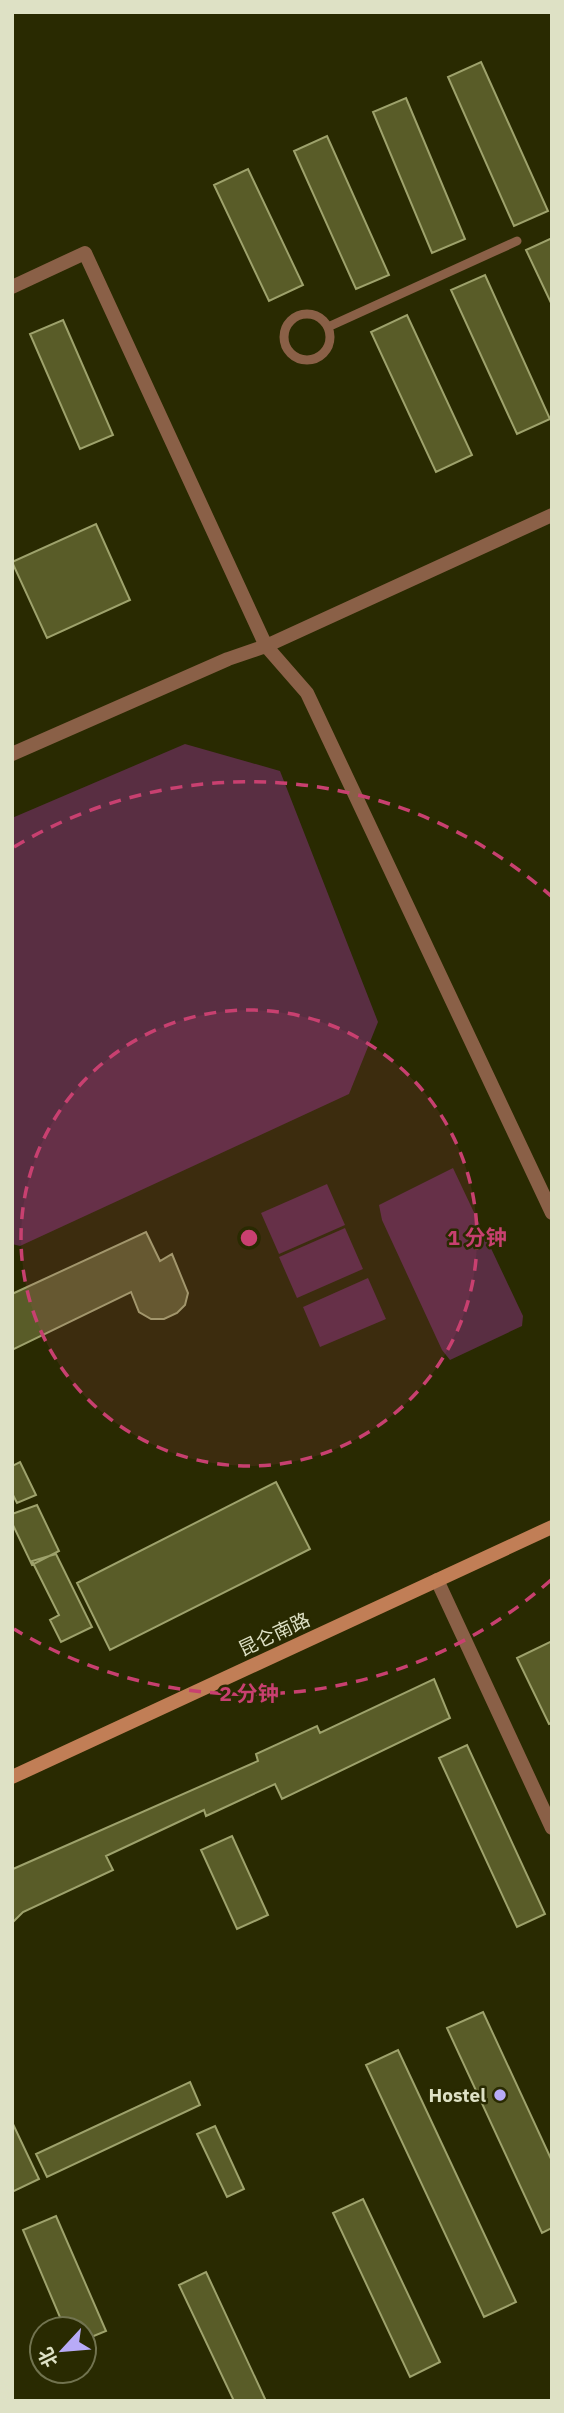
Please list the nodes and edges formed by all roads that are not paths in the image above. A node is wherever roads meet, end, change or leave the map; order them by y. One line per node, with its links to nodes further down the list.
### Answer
1 (517, 241): 3 (lane)
2 (12, 287): 5 (street)
3 (328, 327): 3 (lane)
4 (552, 515): 5 (street)
5 (266, 646): 6 (street); 7 (street)
6 (12, 754)
7 (552, 1213)
8 (552, 1527): 9 (main road, 昆仑南路)
9 (437, 1580): 10 (main road, 昆仑南路); 11 (street)
10 (12, 1777)
11 (552, 1828)

